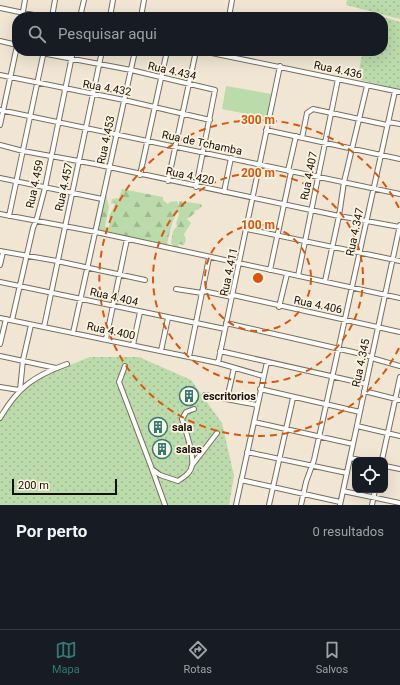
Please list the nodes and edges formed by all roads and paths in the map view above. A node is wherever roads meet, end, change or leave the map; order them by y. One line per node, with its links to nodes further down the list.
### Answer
1 (25, 0): 9 (street)
2 (55, 0): 10 (street)
3 (84, 0): 11 (street)
4 (113, 0): 12 (street)
5 (144, 0): 13 (street)
6 (232, 0): 14 (street)
7 (0, 8): 8 (street)
8 (13, 12)
9 (23, 12)
10 (53, 12)
11 (81, 12)
12 (111, 12)
13 (142, 12)
14 (229, 12)
15 (0, 41): 16 (street)
16 (12, 45)
17 (15, 56): 31 (street)
18 (43, 56): 34 (street)
19 (60, 56): 26 (street, Rua 4.434)
20 (72, 56): 26 (street, Rua 4.459)
21 (101, 56): 27 (street, Rua 4.457)
22 (134, 56): 29 (street, Rua 4.453)
23 (166, 56): 32 (street)
24 (195, 56): 35 (street)
25 (234, 56): 28 (street, Rua 4.436)
26 (72, 59): 27 (street, Rua 4.434); 37 (street, Rua 4.459)
27 (99, 64): 29 (street, Rua 4.434); 40 (street, Rua 4.457)
28 (280, 66): 33 (street, Rua 4.436); 54 (street, Rua 4.411)
29 (130, 70): 32 (street, Rua 4.434); 41 (street, Rua 4.453)
30 (0, 75): 31 (street, Rua 4.432)
31 (10, 78): 34 (street, Rua 4.432); 43 (street)
32 (162, 78): 35 (street, Rua 4.434); 42 (street)
33 (338, 79): 36 (street, Rua 4.436); 44 (street, Rua 4.407)
34 (38, 84): 37 (street, Rua 4.432); 46 (street)
35 (189, 84): 45 (street); 48 (street, Rua 4.434)
36 (367, 86): 38 (street, Rua 4.436); 47 (street)
37 (65, 90): 40 (street, Rua 4.432); 49 (street, Rua 4.459)
38 (395, 91): 39 (street, Rua 4.436); 50 (street, Rua 4.347)
39 (400, 92)
40 (93, 95): 41 (street, Rua 4.432); 53 (street, Rua 4.457)
41 (124, 100): 42 (street, Rua 4.432); 55 (street, Rua 4.453)
42 (155, 107): 45 (street, Rua 4.432); 58 (street)
43 (2, 111): 46 (street, Rua de Tchamba); 52 (street)
44 (331, 113): 47 (street); 57 (street); 59 (street, Rua 4.407)
45 (183, 114): 48 (street, Rua 4.432); 61 (street)
46 (30, 118): 49 (street, Rua de Tchamba); 63 (street)
47 (359, 119): 50 (street); 62 (street)
48 (210, 120): 64 (street)
49 (58, 124): 53 (street, Rua de Tchamba); 65 (street, Rua 4.459)
50 (387, 124): 51 (street); 66 (street, Rua 4.347)
51 (400, 124)
52 (0, 125)
53 (86, 129): 55 (street, Rua de Tchamba); 69 (street, Rua 4.457)
54 (266, 130): 56 (street); 70 (street, Rua 4.411)
55 (117, 135): 58 (street, Rua de Tchamba); 71 (street, Rua 4.453)
56 (296, 136): 57 (street); 72 (street)
57 (302, 138): 59 (street)
58 (148, 141): 61 (street, Rua de Tchamba); 73 (street)
59 (324, 142): 62 (street); 75 (street, Rua 4.407)
60 (0, 145): 63 (street, Rua 4.420)
61 (176, 147): 64 (street, Rua de Tchamba); 76 (street)
62 (352, 150): 66 (street); 78 (street)
63 (23, 151): 65 (street, Rua 4.420); 77 (street)
64 (203, 153): 67 (street, Rua de Tchamba); 79 (street)
65 (51, 156): 69 (street, Rua 4.420); 80 (street, Rua 4.459)
66 (381, 156): 68 (street); 81 (street, Rua 4.347)
67 (231, 158): 70 (street, Rua de Tchamba); 82 (street)
68 (400, 158)
69 (79, 160): 71 (street, Rua 4.420); 83 (street, Rua 4.457)
70 (259, 163): 72 (street, Rua de Tchamba); 85 (street, Rua 4.411)
71 (110, 168): 73 (street, Rua 4.420); 86 (street, Rua 4.453)
72 (289, 171): 75 (street, Rua de Tchamba); 87 (street)
73 (140, 175): 76 (street, Rua 4.420)
74 (0, 178): 77 (street)
75 (317, 178): 78 (street, Rua de Tchamba); 88 (street, Rua 4.407)
76 (168, 181): 79 (street, Rua 4.420)
77 (17, 182): 80 (street); 90 (street)
78 (344, 182): 81 (street, Rua de Tchamba); 91 (street)
79 (196, 187): 82 (street, Rua 4.420)
80 (44, 188): 83 (street); 92 (street, Rua 4.459)
81 (374, 188): 84 (street, Rua de Tchamba); 93 (street, Rua 4.347)
82 (224, 192): 85 (street, Rua 4.420)
83 (72, 193): 86 (street); 94 (street, Rua 4.457)
84 (400, 194)
85 (254, 198): 87 (street, Rua 4.420); 96 (street, Rua 4.411)
86 (102, 199): 97 (street, Rua 4.453)
87 (284, 205): 88 (street, Rua 4.420); 98 (street)
88 (311, 211): 91 (street, Rua 4.420); 100 (street, Rua 4.407)
89 (0, 214): 90 (street)
90 (9, 216): 92 (street)
91 (339, 216): 93 (street, Rua 4.420); 101 (street)
92 (36, 221): 94 (street); 104 (street, Rua 4.459)
93 (367, 221): 95 (street, Rua 4.420); 103 (street, Rua 4.347)
94 (65, 227): 97 (street); 108 (street, Rua 4.457)
95 (400, 227): 106 (street, Rua 4.345)
96 (247, 229): 98 (street); 109 (street, Rua 4.411)
97 (96, 232): 99 (street); 111 (street, Rua 4.453)
98 (277, 236): 100 (street); 112 (street)
99 (127, 240): 105 (street); 114 (street)
100 (304, 242): 101 (street); 115 (street, Rua 4.407)
101 (332, 247): 103 (street); 117 (street)
102 (1, 251): 104 (street); 110 (street)
103 (360, 252): 106 (street); 120 (street, Rua 4.347)
104 (26, 257): 108 (street); 119 (street, Rua 4.459)
105 (209, 258): 109 (street); 123 (street)
106 (393, 259): 107 (street); 124 (street, Rua 4.345)
107 (400, 260)
108 (56, 261): 111 (street); 122 (street, Rua 4.457)
109 (240, 264): 112 (street); 125 (street, Rua 4.411)
110 (0, 265)
111 (87, 268): 114 (street); 126 (street, Rua 4.453)
112 (270, 270): 113 (street)
113 (287, 274): 115 (street); 129 (street)
114 (119, 275): 116 (street); 128 (street)
115 (298, 276): 117 (street)
116 (145, 280)
117 (325, 281): 120 (street)
118 (0, 282): 119 (street, Rua 4.404)
119 (20, 286): 122 (street, Rua 4.404); 134 (street, Rua 4.459)
120 (352, 288): 124 (street); 135 (street, Rua 4.347)
121 (176, 289): 123 (street, Rua 4.406)
122 (50, 292): 126 (street, Rua 4.404); 139 (street, Rua 4.457)
123 (202, 292): 125 (street, Rua 4.406); 138 (street)
124 (385, 295): 127 (street); 140 (street, Rua 4.345)
125 (233, 296): 129 (street, Rua 4.406); 136 (street, Rua 4.411)
126 (81, 298): 128 (street, Rua 4.404); 142 (street, Rua 4.453)
127 (400, 298)
128 (112, 306): 130 (street, Rua 4.404); 144 (street)
129 (280, 307): 135 (street, Rua 4.406)
130 (140, 312): 132 (street, Rua 4.404); 146 (street)
131 (0, 318): 133 (street, Rua 4.400)
132 (168, 318): 138 (street, Rua 4.404); 148 (street)
133 (6, 319): 134 (street, Rua 4.400); 145 (street)
134 (12, 320): 137 (street, Rua 4.400)
135 (344, 320): 140 (street, Rua 4.406); 147 (street, Rua 4.347)
136 (226, 323): 141 (street, Rua 4.411); 147 (street)
137 (31, 324): 139 (street, Rua 4.400); 153 (street)
138 (195, 324): 141 (street, Rua 4.404); 151 (street)
139 (44, 327): 142 (street, Rua 4.400)
140 (378, 327): 143 (street, Rua 4.406); 152 (street, Rua 4.345)
141 (225, 329): 149 (street, Rua 4.411)
142 (72, 332): 144 (street, Rua 4.400)
143 (400, 332)
144 (106, 339): 146 (street, Rua 4.400)
145 (0, 344)
146 (133, 345): 148 (street, Rua 4.400)
147 (337, 348): 152 (street); 162 (street, Rua 4.347)
148 (160, 351): 151 (street, Rua 4.400)
149 (220, 351): 154 (street); 155 (street, Rua 4.411)
150 (0, 356): 153 (street)
151 (189, 357): 155 (street, Rua 4.400)
152 (371, 357): 158 (street); 164 (street, Rua 4.345)
153 (24, 360): 159 (street); 167 (street)
154 (267, 362): 161 (street); 162 (street)
155 (218, 363): 160 (street, Rua 4.400)
156 (67, 364): 159 (street)
157 (125, 366): 193 (street)
158 (400, 366)
159 (57, 368): 167 (street)
160 (234, 368): 161 (street, Rua 4.400); 171 (street)
161 (263, 376): 166 (street)
162 (332, 376): 164 (street); 174 (street, Rua 4.347)
163 (400, 377): 172 (street)
164 (366, 384): 168 (street, Rua 4.345)
165 (0, 387): 167 (street)
166 (260, 389): 170 (street); 173 (street)
167 (19, 390): 177 (street)
168 (364, 392): 172 (street); 176 (street, Rua 4.345)
169 (205, 395): 171 (street)
170 (293, 398): 174 (street); 180 (street)
171 (226, 399): 173 (street)
172 (398, 399): 181 (street)
173 (257, 405): 178 (street)
174 (325, 405): 176 (street); 183 (street)
175 (194, 409): 190 (street)
176 (360, 412): 179 (street, Rua 4.345)
177 (0, 417)
178 (254, 422): 180 (street); 186 (street)
179 (357, 426): 181 (street); 185 (street, Rua 4.345)
180 (286, 430): 183 (street); 189 (street)
181 (388, 432): 184 (street); 187 (street)
182 (217, 433): 190 (street)
183 (319, 436): 185 (street); 191 (street)
184 (400, 436)
185 (353, 444): 188 (street, Rua 4.345)
186 (247, 452): 189 (street); 196 (street)
187 (383, 457)
188 (350, 458): 195 (street, Rua 4.345)
189 (279, 459): 191 (street); 197 (street)
190 (192, 465): 193 (street)
191 (312, 466): 195 (street); 200 (street)
192 (388, 467): 194 (street)
193 (152, 468): 204 (street)
194 (400, 469)
195 (347, 473): 198 (street, Rua 4.345)
196 (241, 480): 197 (street); 205 (street)
197 (273, 488): 200 (street); 206 (street)
198 (343, 491): 201 (street); 203 (street, Rua 4.345)
199 (375, 493): 201 (street)
200 (303, 494): 203 (street); 207 (street)
201 (374, 498): 202 (street); 208 (street)
202 (400, 503)
203 (340, 504)
204 (166, 505)
205 (236, 505)
206 (269, 505)
207 (301, 505)
208 (372, 505)

